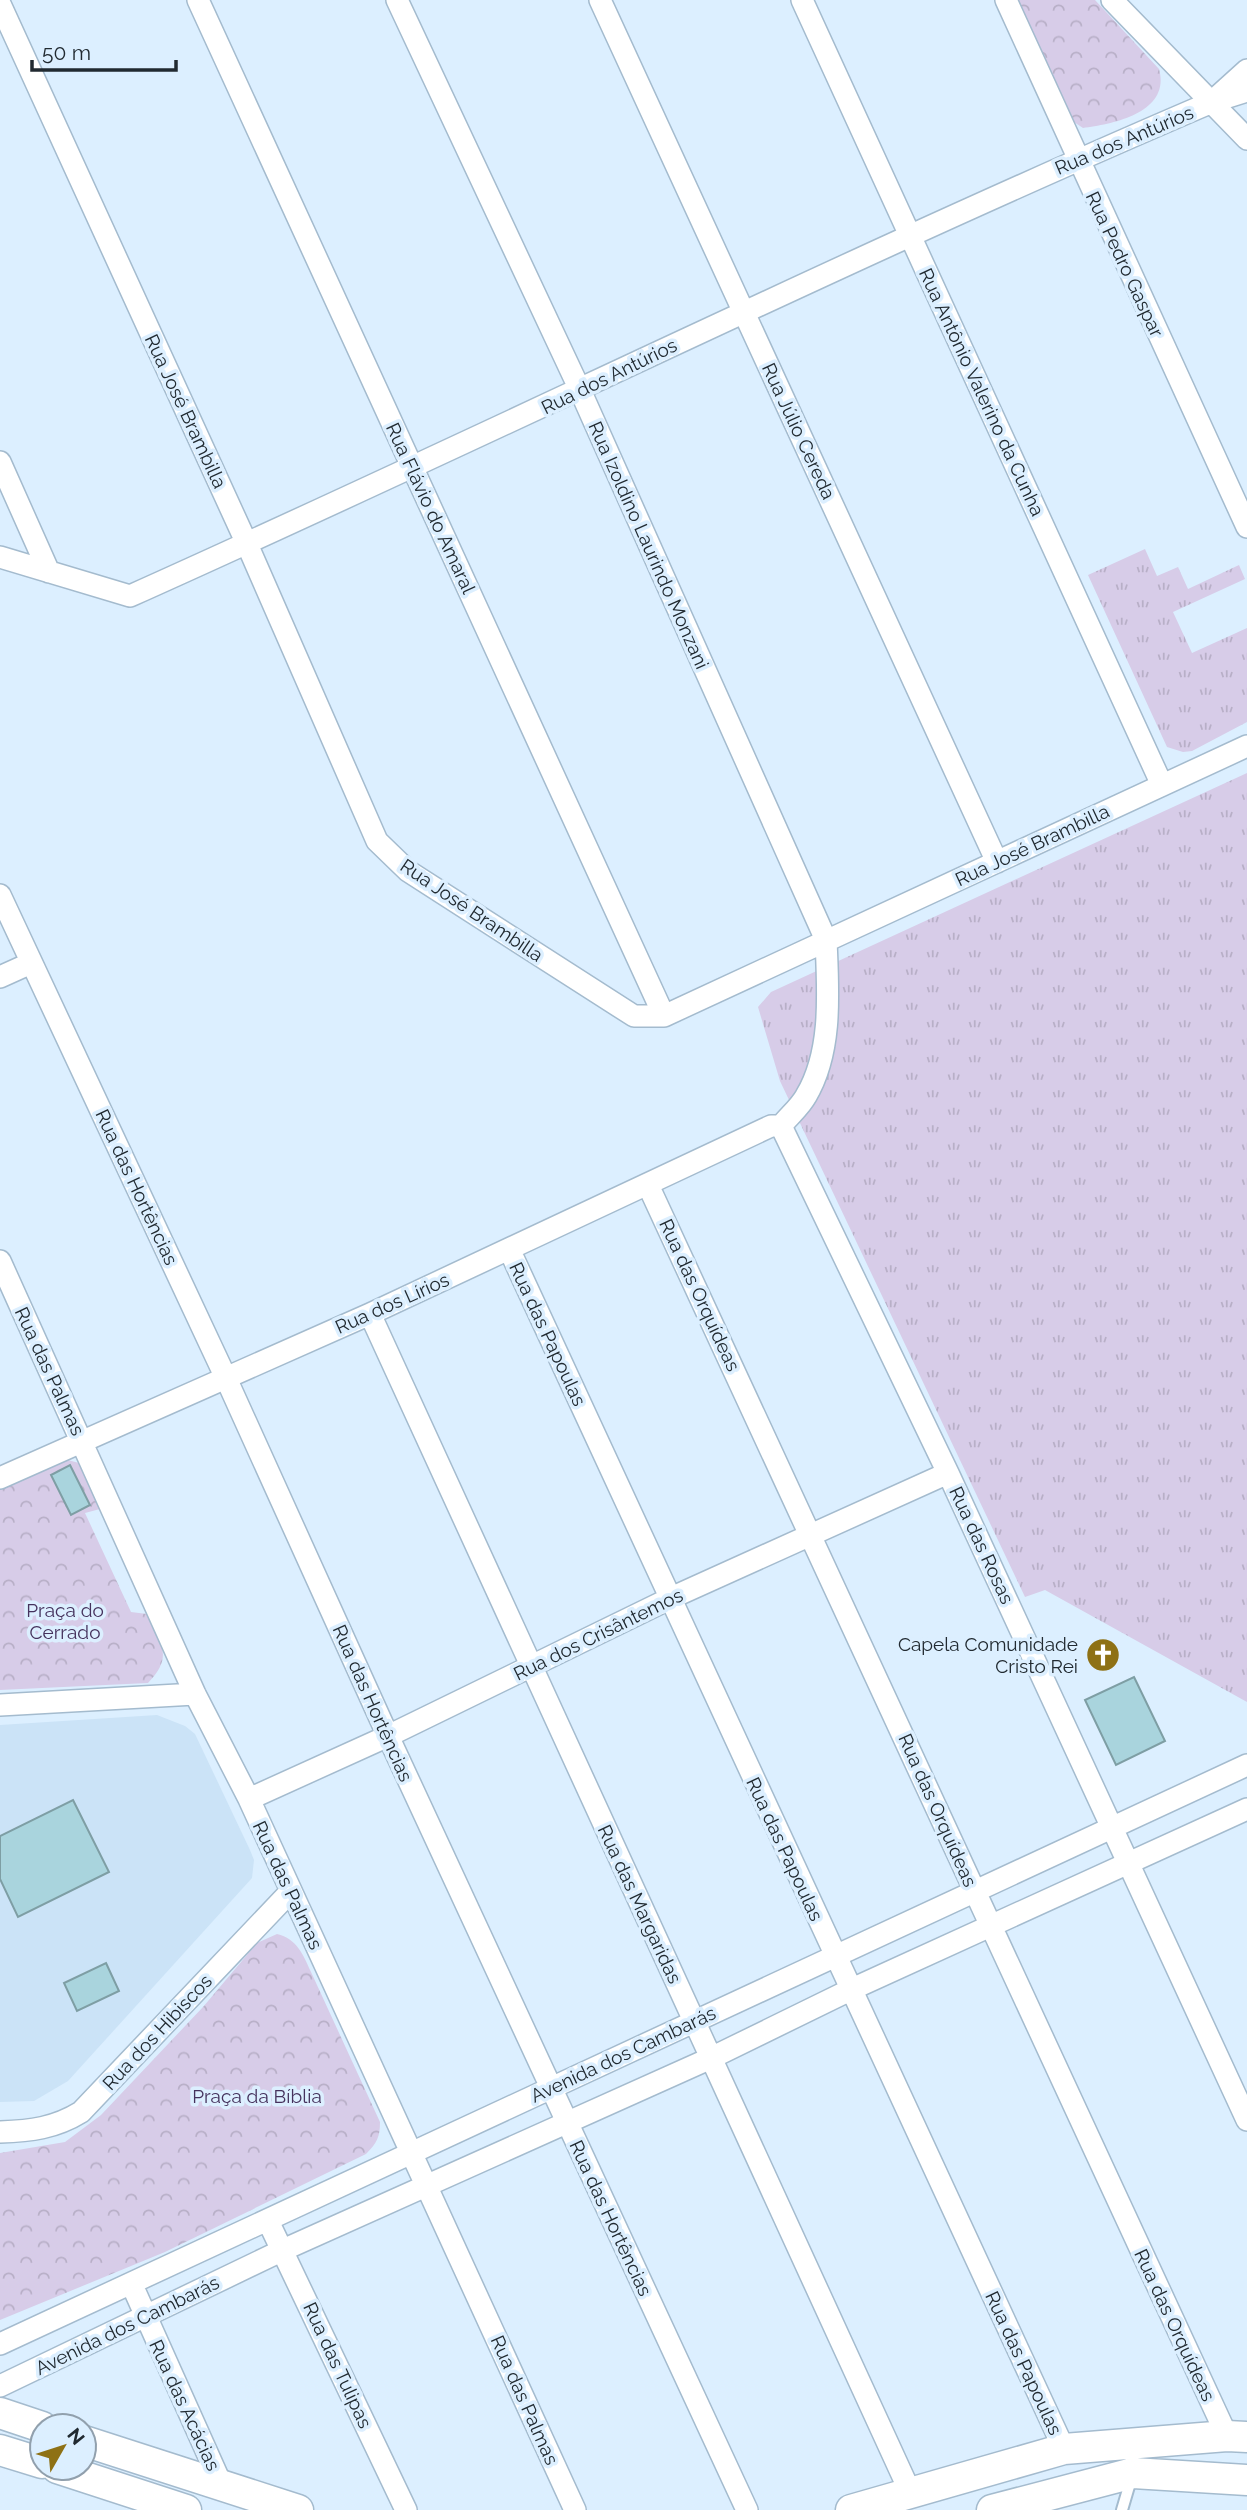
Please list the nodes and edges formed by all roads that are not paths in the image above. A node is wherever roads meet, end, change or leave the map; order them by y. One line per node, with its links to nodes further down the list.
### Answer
1 (198, 0): 17 (street, Rua Flávio do Amaral)
2 (397, 0): 15 (street, Rua Izoldino Laurindo Monzani)
3 (600, 0): 14 (street, Rua Júlio Cereda)
4 (802, 0): 13 (street, Rua Antônio Valerino da Cunha)
5 (1006, 0): 12 (street, Rua Pedro Gaspar)
6 (1111, 0): 10 (street)
7 (0, 4): 19 (street, Rua José Brambilla)
8 (1247, 70): 10 (street)
9 (1247, 91): 10 (street)
10 (1212, 102): 11 (street); 12 (street, Rua dos Antúrios)
11 (1247, 138)
12 (1077, 159): 13 (street, Rua dos Antúrios); 18 (street, Rua Pedro Gaspar)
13 (909, 234): 14 (street, Rua dos Antúrios); 23 (street, Rua Antônio Valerino da Cunha)
14 (744, 311): 15 (street, Rua dos Antúrios); 24 (street, Rua Júlio Cereda)
15 (580, 390): 17 (street, Rua dos Antúrios); 26 (street, Rua Izoldino Laurindo Monzani)
16 (0, 461): 21 (street)
17 (412, 468): 19 (street, Rua dos Antúrios); 29 (street, Rua Flávio do Amaral)
18 (1247, 527)
19 (247, 544): 21 (street, Rua dos Antúrios); 29 (street, Rua José Brambilla)
20 (0, 557): 21 (street, Rua dos Antúrios)
21 (49, 572)
22 (1247, 746): 23 (street, Rua José Brambilla)
23 (1162, 785): 24 (street, Rua José Brambilla)
24 (997, 862): 26 (street, Rua José Brambilla)
25 (0, 895): 27 (street, Rua das Hortências)
26 (825, 940): 29 (street, Rua José Brambilla); 30 (street)
27 (31, 963): 28 (street); 35 (street, Rua das Hortências)
28 (0, 977)
29 (664, 1016)
30 (781, 1126): 31 (street, Rua dos Lírios); 37 (street, Rua das Rosas)
31 (648, 1185): 32 (street, Rua dos Lírios); 39 (street, Rua das Orquídeas)
32 (509, 1249): 34 (street, Rua dos Lírios); 40 (street, Rua das Papoulas)
33 (0, 1261): 36 (street, Rua das Palmas)
34 (370, 1314): 35 (street, Rua dos Lírios); 41 (street, Rua das Margaridas)
35 (225, 1376): 36 (street, Rua dos Lírios); 44 (street, Rua das Hortências)
36 (82, 1439): 38 (street, Rua dos Lírios); 42 (street, Rua das Palmas)
37 (948, 1472): 39 (street, Rua dos Crisântemos); 48 (street, Rua das Rosas)
38 (0, 1478)
39 (813, 1536): 40 (street, Rua dos Crisântemos); 51 (street, Rua das Orquídeas)
40 (671, 1598): 41 (street, Rua dos Crisântemos); 53 (street, Rua das Papoulas)
41 (530, 1667): 44 (street, Rua dos Crisântemos); 55 (street, Rua das Margaridas)
42 (195, 1694): 43 (street); 46 (street, Rua das Palmas)
43 (0, 1705)
44 (388, 1736): 46 (street, Rua dos Crisântemos); 57 (street, Rua das Hortências)
45 (1247, 1765): 48 (street, Avenida dos Cambarás)
46 (249, 1800): 50 (street, Rua das Palmas)
47 (1247, 1809): 49 (street, Avenida dos Cambarás)
48 (1112, 1828): 49 (street, Rua das Rosas); 51 (street, Avenida dos Cambarás)
49 (1128, 1862): 52 (street, Avenida dos Cambarás); 58 (street, Rua das Rosas)
50 (291, 1891): 60 (street, Rua dos Hibiscos); 61 (street, Rua das Palmas)
51 (975, 1892): 52 (street, Rua das Orquídeas); 53 (street, Avenida dos Cambarás)
52 (990, 1927): 54 (street, Avenida dos Cambarás); 71 (street, Rua das Orquídeas)
53 (834, 1956): 54 (street, Rua das Papoulas); 55 (street, Avenida dos Cambarás)
54 (850, 1990): 56 (street, Avenida dos Cambarás); 74 (street, Rua das Papoulas)
55 (694, 2022): 56 (street, Rua das Margaridas); 57 (street, Avenida dos Cambarás)
56 (711, 2058): 59 (street, Avenida dos Cambarás); 80 (street, Rua das Margaridas)
57 (550, 2087): 59 (street, Rua das Hortências); 61 (street, Avenida dos Cambarás)
58 (1247, 2120)
59 (565, 2121): 62 (street, Avenida dos Cambarás); 85 (street, Rua das Hortências)
60 (0, 2132)
61 (411, 2153): 62 (street, Rua das Palmas); 63 (street, Avenida dos Cambarás)
62 (428, 2186): 64 (street, Avenida dos Cambarás); 84 (street, Rua das Palmas)
63 (268, 2221): 64 (street, Rua das Tulipas); 65 (street, Avenida dos Cambarás)
64 (283, 2250): 66 (street, Avenida dos Cambarás); 83 (street, Rua das Tulipas)
65 (132, 2285): 66 (street, Rua das Acácias); 67 (street, Avenida dos Cambarás)
66 (145, 2318): 68 (street, Avenida dos Cambarás); 79 (street, Rua das Acácias)
67 (0, 2344)
68 (0, 2386)
69 (0, 2413): 70 (main road)
70 (28, 2422)
71 (1237, 2436): 74 (main road)
72 (98, 2446): 79 (main road)
73 (0, 2449): 75 (main road)
74 (1064, 2449): 80 (main road)
75 (28, 2458)
76 (1133, 2473): 77 (main road); 87 (main road); 88 (lane)
77 (1247, 2480)
78 (98, 2481): 81 (main road)
79 (222, 2486): 82 (main road)
80 (911, 2494): 86 (main road)
81 (186, 2510)
82 (298, 2510)
83 (406, 2510)
84 (575, 2510)
85 (747, 2510)
86 (851, 2510)
87 (992, 2510)
88 (1122, 2510)

